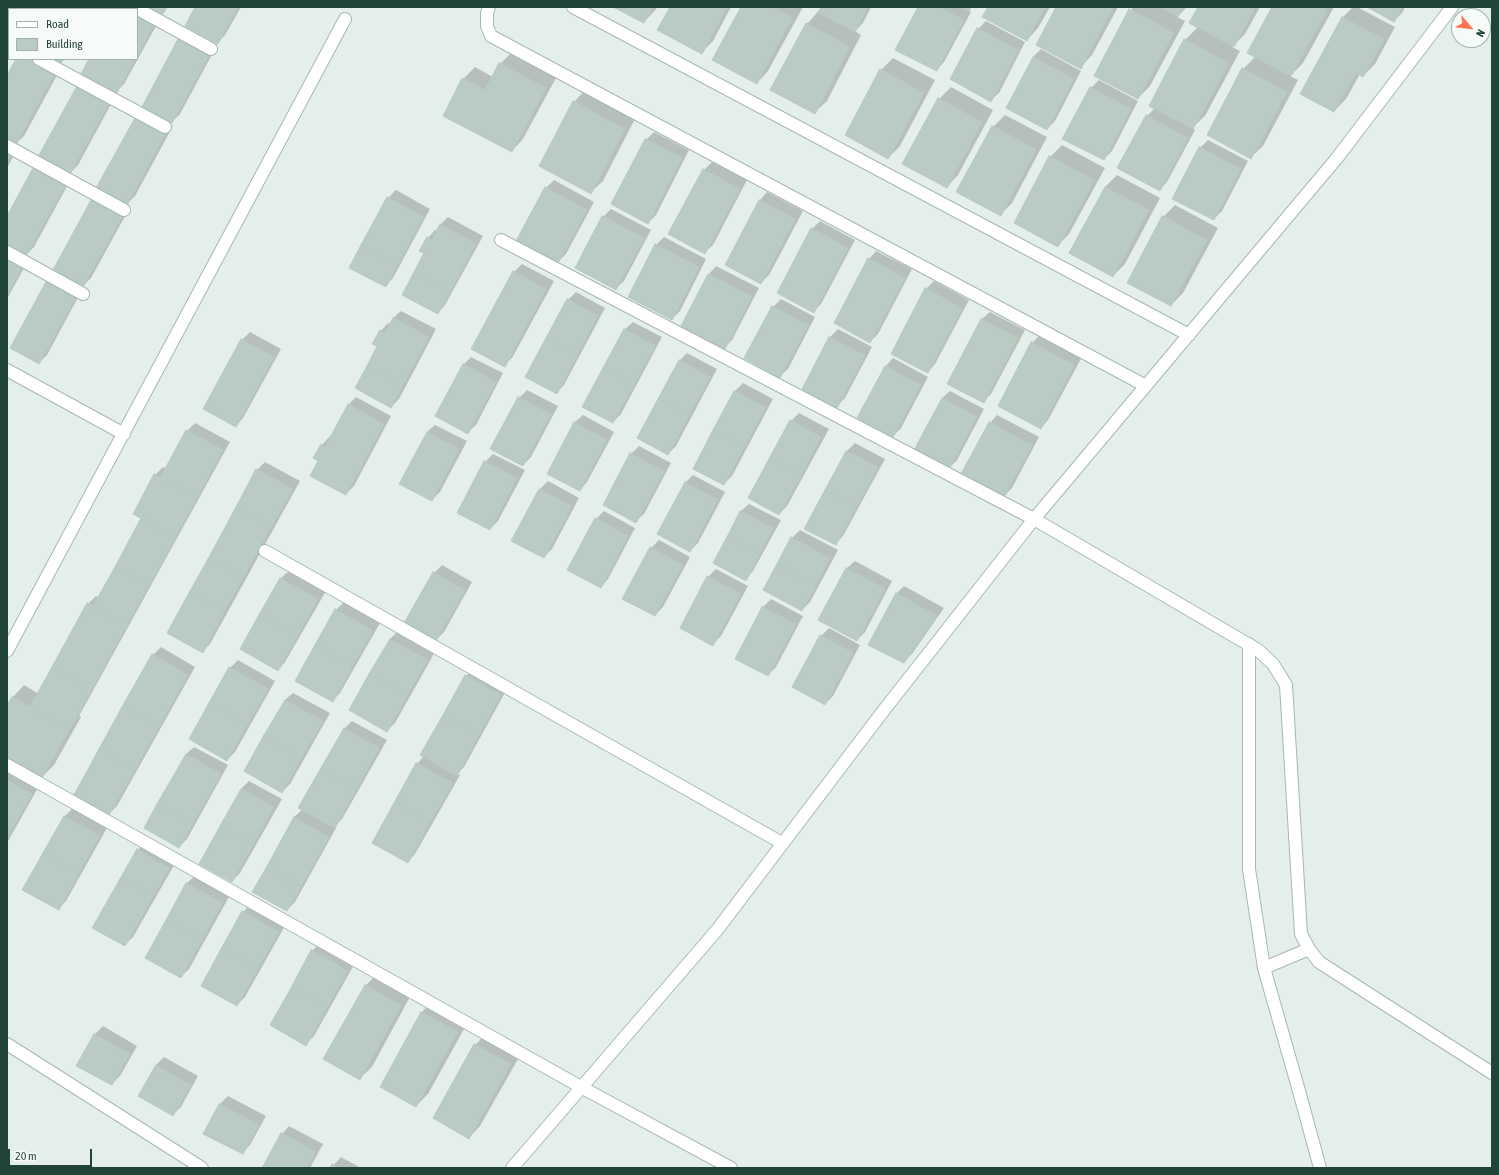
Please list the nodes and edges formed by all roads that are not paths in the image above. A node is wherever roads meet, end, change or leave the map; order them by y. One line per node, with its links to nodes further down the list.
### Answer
1 (489, 7): 16 (street)
2 (573, 7): 14 (street)
3 (1452, 7): 14 (street)
4 (138, 9): 6 (street)
5 (345, 19): 17 (street)
6 (211, 49)
7 (41, 60): 8 (street)
8 (165, 127)
9 (7, 146): 10 (street)
10 (124, 210)
11 (500, 240): 18 (street)
12 (7, 252): 13 (street)
13 (83, 294)
14 (1189, 336): 16 (street)
15 (7, 370): 17 (street)
16 (1146, 386): 18 (street)
17 (124, 434): 21 (street)
18 (1034, 519): 20 (street); 23 (street)
19 (265, 551): 23 (street)
20 (1249, 644): 24 (street); 25 (street)
21 (7, 652)
22 (7, 765): 28 (street)
23 (782, 843): 28 (street)
24 (1309, 949): 25 (street); 27 (street)
25 (1264, 968): 32 (street)
26 (7, 1044): 29 (street)
27 (1492, 1073)
28 (582, 1087): 30 (street); 31 (street)
29 (202, 1168)
30 (512, 1168)
31 (731, 1168)
32 (1320, 1168)

